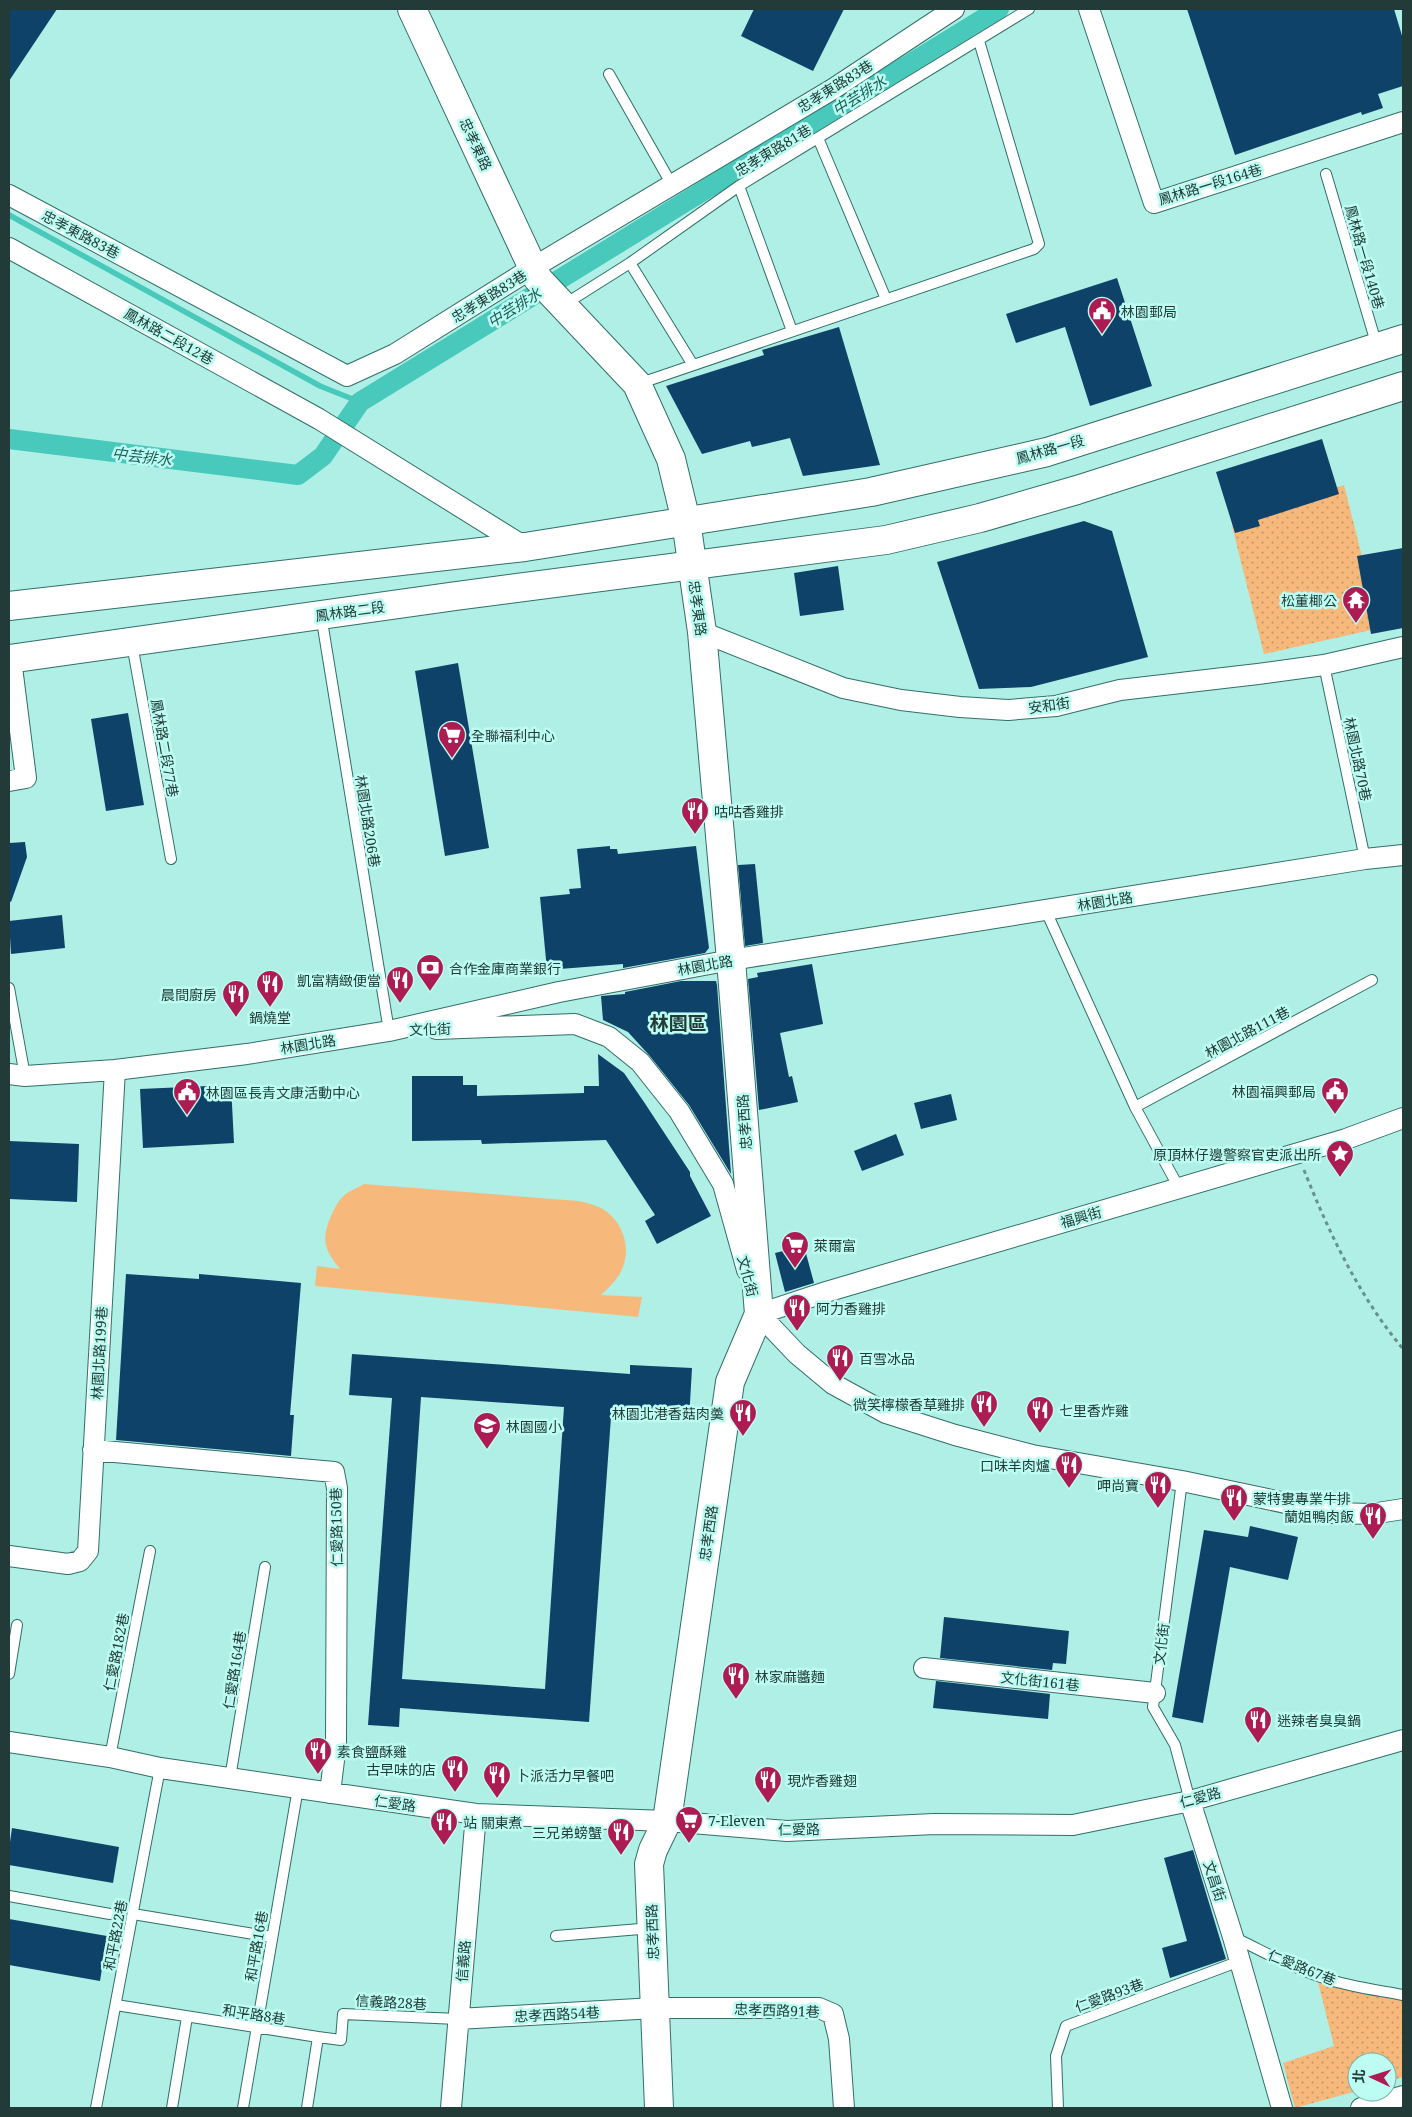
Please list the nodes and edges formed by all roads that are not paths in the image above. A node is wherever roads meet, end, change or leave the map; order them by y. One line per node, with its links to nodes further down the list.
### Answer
1 (412, 9): 15 (main road, 忠孝東路)
2 (954, 9): 10 (street, 忠孝東路83巷)
3 (1028, 9): 5 (lane, 忠孝東路81巷)
4 (1089, 9): 7 (street, 鳳林路一段164巷)
5 (979, 41): 8 (lane, 忠孝東路81巷); 16 (lane)
6 (609, 74): 10 (lane)
7 (1403, 122)
8 (818, 138): 11 (lane, 忠孝東路81巷); 16 (lane)
9 (1326, 174): 19 (lane, 鳳林路一段140巷)
10 (672, 185): 15 (street, 忠孝東路83巷)
11 (739, 186): 14 (lane, 忠孝東路81巷); 17 (lane)
12 (9, 195): 15 (street, 忠孝東路83巷)
13 (9, 248): 24 (street, 鳳林路二段12巷)
14 (630, 263): 15 (lane, 忠孝東路81巷); 20 (lane)
15 (547, 288): 21 (main road, 忠孝東路)
16 (886, 299): 17 (lane)
17 (792, 331): 20 (lane)
18 (1403, 339): 19 (main road, 鳳林路一段)
19 (1377, 347): 23 (main road, 鳳林路一段)
20 (693, 365): 21 (lane)
21 (637, 384): 23 (main road, 忠孝東路)
22 (1403, 386): 25 (main road)
23 (686, 521): 24 (main road); 25 (main road, 忠孝東路)
24 (525, 547): 26 (main road)
25 (692, 567): 27 (main road, 鳳林路二段); 28 (main road, 忠孝東路)
26 (9, 606)
27 (321, 615): 29 (main road, 鳳林路二段); 41 (lane, 林園北路206巷)
28 (702, 632): 32 (street, 安和街); 38 (main road, 忠孝東路)
29 (132, 641): 31 (main road, 鳳林路二段); 35 (lane, 鳳林路二段77巷)
30 (1403, 647): 32 (street, 安和街)
31 (10, 659): 33 (street)
32 (1324, 664): 36 (lane, 林園北路70巷)
33 (9, 781)
34 (1403, 855): 36 (street, 林園北路)
35 (171, 859)
36 (1365, 859): 37 (street, 林園北路)
37 (1046, 910): 38 (street, 林園北路); 44 (lane)
38 (731, 960): 41 (street, 林園北路); 47 (main road, 忠孝西路)
39 (1372, 980): 44 (lane, 林園北路111巷)
40 (9, 988): 43 (lane)
41 (389, 1031): 42 (street, 林園北路); 47 (street, 文化街)
42 (115, 1070): 43 (street, 林園北路); 48 (street, 林園北路199巷)
43 (17, 1075)
44 (1135, 1108): 46 (lane)
45 (1403, 1118): 46 (street, 福興街)
46 (1179, 1188): 47 (street, 福興街)
47 (759, 1314): 49 (street, 文化街); 67 (main road, 忠孝西路)
48 (93, 1450): 52 (street, 林園北路199巷); 64 (street, 仁愛路150巷)
49 (1182, 1481): 50 (street, 文化街); 57 (lane, 文化街)
50 (1403, 1509)
51 (150, 1551): 60 (lane, 仁愛路182巷)
52 (9, 1556)
53 (265, 1567): 62 (lane, 仁愛路164巷)
54 (17, 1625): 56 (lane)
55 (924, 1668): 57 (street, 文化街161巷)
56 (9, 1674)
57 (1155, 1694): 65 (lane, 文化街)
58 (1403, 1740): 65 (street, 仁愛路)
59 (9, 1742): 60 (street, 仁愛路)
60 (110, 1757): 61 (street, 仁愛路)
61 (160, 1768): 62 (street, 仁愛路); 70 (lane, 和平路22巷)
62 (230, 1778): 63 (street, 仁愛路)
63 (298, 1788): 64 (street, 仁愛路); 73 (lane, 和平路16巷)
64 (330, 1793): 66 (street, 仁愛路)
65 (1190, 1801): 67 (street, 仁愛路); 74 (street, 文昌街)
66 (476, 1814): 67 (street, 仁愛路); 80 (street, 信義路)
67 (667, 1822): 71 (main road, 忠孝西路)
68 (9, 1896): 69 (lane)
69 (110, 1914)
70 (133, 1914): 73 (lane); 77 (lane, 和平路22巷)
71 (652, 1928): 72 (lane); 78 (main road, 忠孝西路)
72 (556, 1936)
73 (272, 1937): 81 (lane, 和平路16巷)
74 (1233, 1937): 75 (street, 文昌街); 76 (lane, 仁愛路67巷)
75 (1240, 1961): 91 (lane, 仁愛路93巷); 92 (street)
76 (1403, 1995)
77 (116, 2005): 79 (lane, 和平路8巷); 84 (lane, 和平路22巷)
78 (655, 2008): 80 (street, 忠孝西路54巷); 89 (main road, 忠孝西路); 90 (street, 忠孝西路91巷)
79 (187, 2017): 81 (lane, 和平路8巷); 85 (lane)
80 (458, 2019): 82 (lane, 信義路28巷); 88 (street, 信義路)
81 (256, 2028): 82 (lane, 和平路8巷); 86 (lane, 和平路16巷)
82 (318, 2038): 87 (lane)
83 (1403, 2096): 93 (street)
84 (96, 2108)
85 (172, 2108)
86 (243, 2108)
87 (307, 2108)
88 (451, 2108)
89 (659, 2108)
90 (844, 2108)
91 (1058, 2108)
92 (1282, 2108)
93 (1361, 2108)

